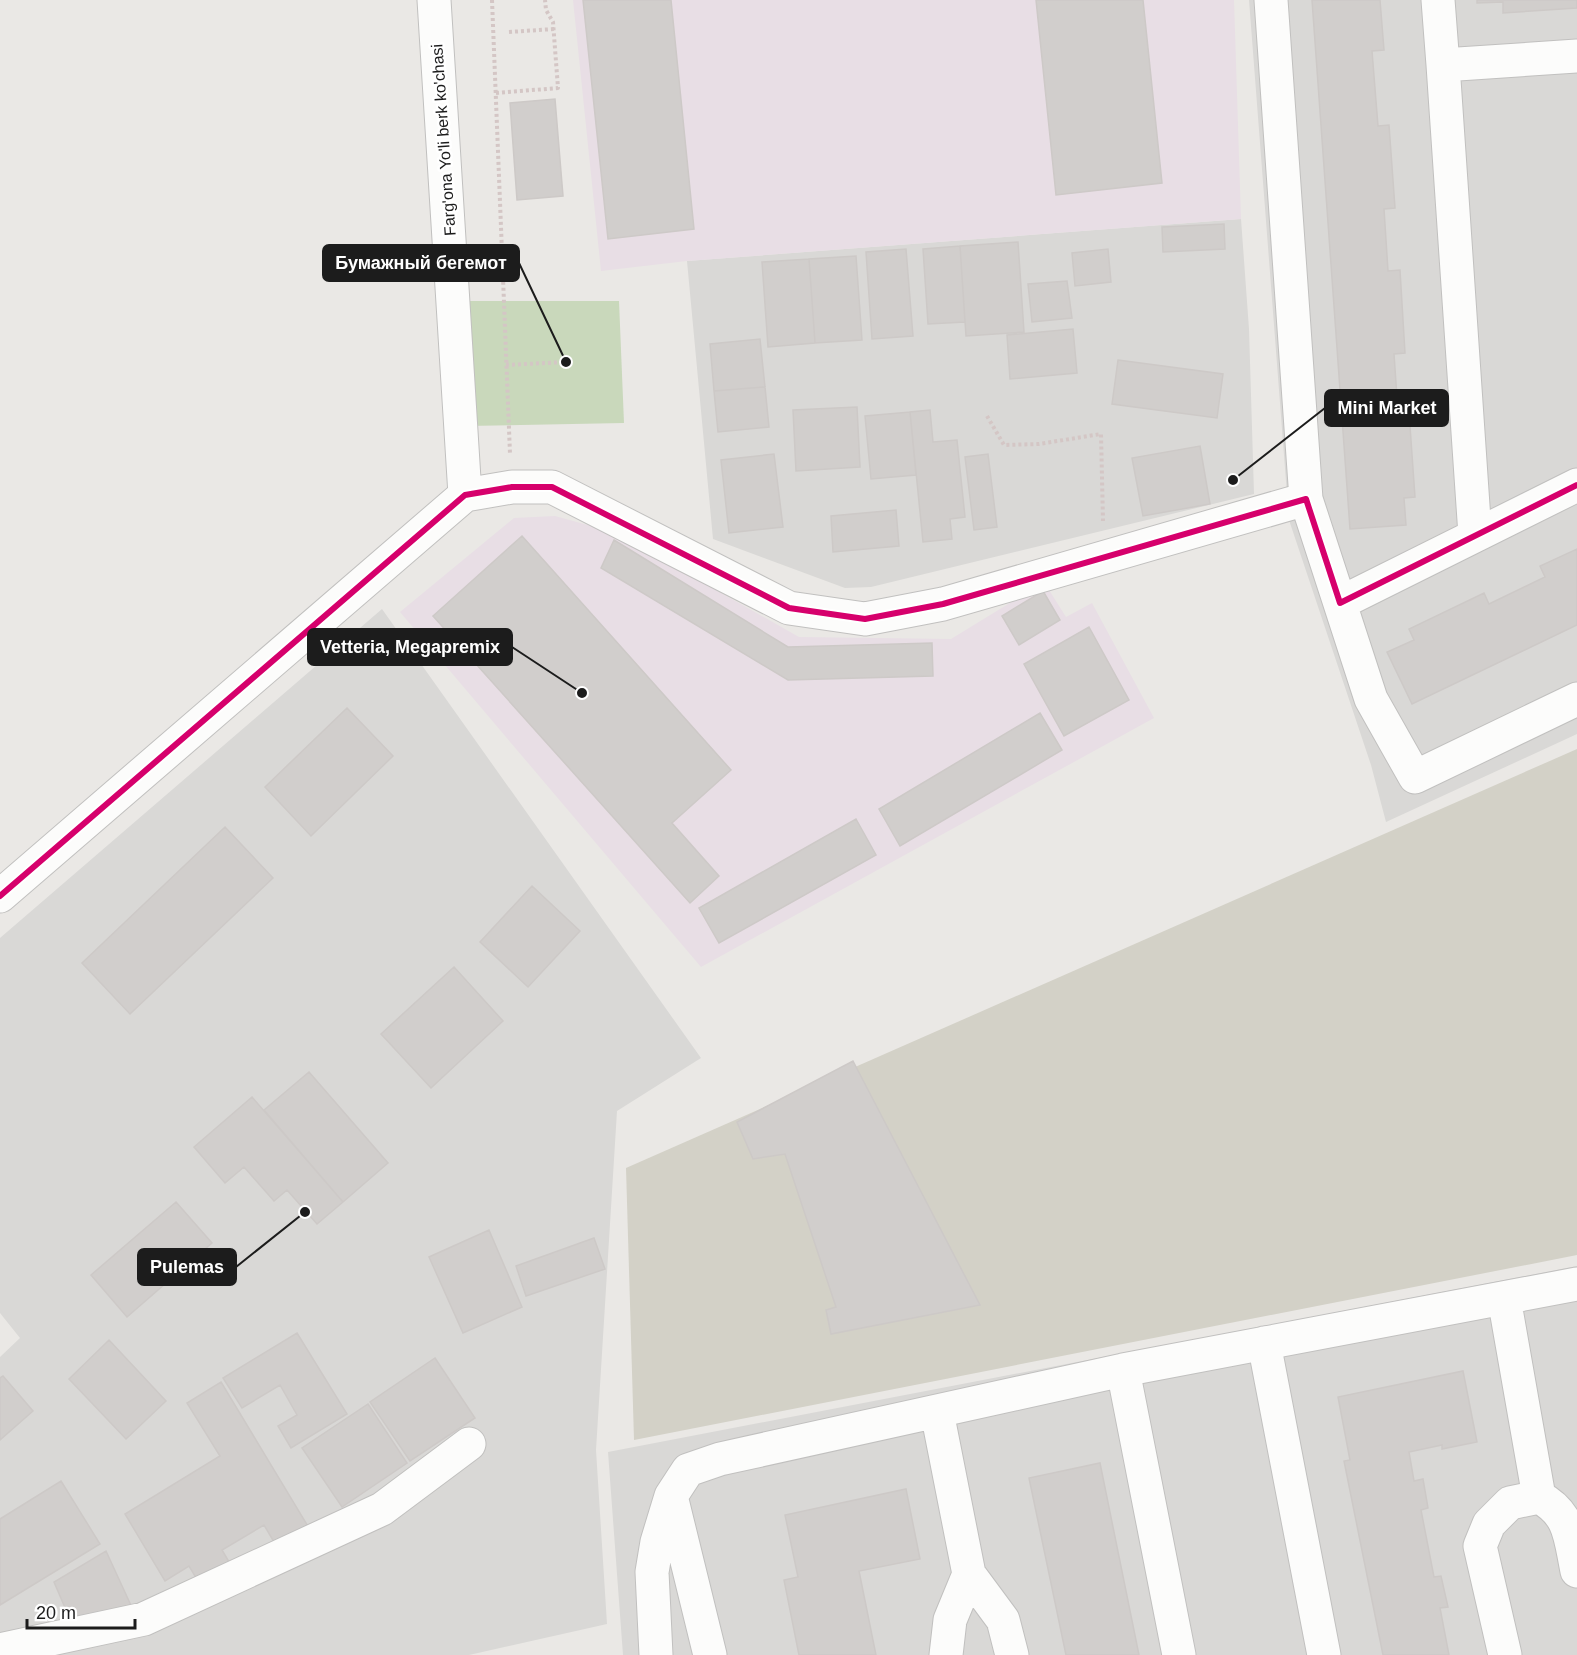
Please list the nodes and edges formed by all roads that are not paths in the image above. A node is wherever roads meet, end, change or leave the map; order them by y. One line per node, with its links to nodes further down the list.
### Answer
1 (434, 0): 7 (street, Farg'ona Yo'li berk ko'chasi)
2 (1271, 0): 8 (street)
3 (1438, 0): 5 (street)
4 (1577, 56): 5 (street)
5 (1443, 65): 9 (street)
6 (1577, 484): 9 (street)
7 (465, 495): 8 (street); 12 (street)
8 (1306, 499): 10 (street)
9 (1475, 536): 10 (street)
10 (1340, 603): 11 (street)
11 (1577, 699)
12 (0, 896)
13 (1577, 1284): 14 (street)
14 (1504, 1298): 15 (street); 20 (street)
15 (1264, 1343): 16 (street); 29 (street)
16 (1123, 1370): 17 (street); 28 (street)
17 (937, 1412): 19 (street); 22 (street)
18 (469, 1444): 23 (street)
19 (671, 1496): 24 (street); 25 (street)
20 (1539, 1497): 21 (street); 30 (street)
21 (1577, 1571)
22 (969, 1574): 26 (street); 27 (street)
23 (0, 1650)
24 (656, 1655)
25 (710, 1655)
26 (946, 1655)
27 (1012, 1655)
28 (1179, 1655)
29 (1324, 1655)
30 (1505, 1655)

